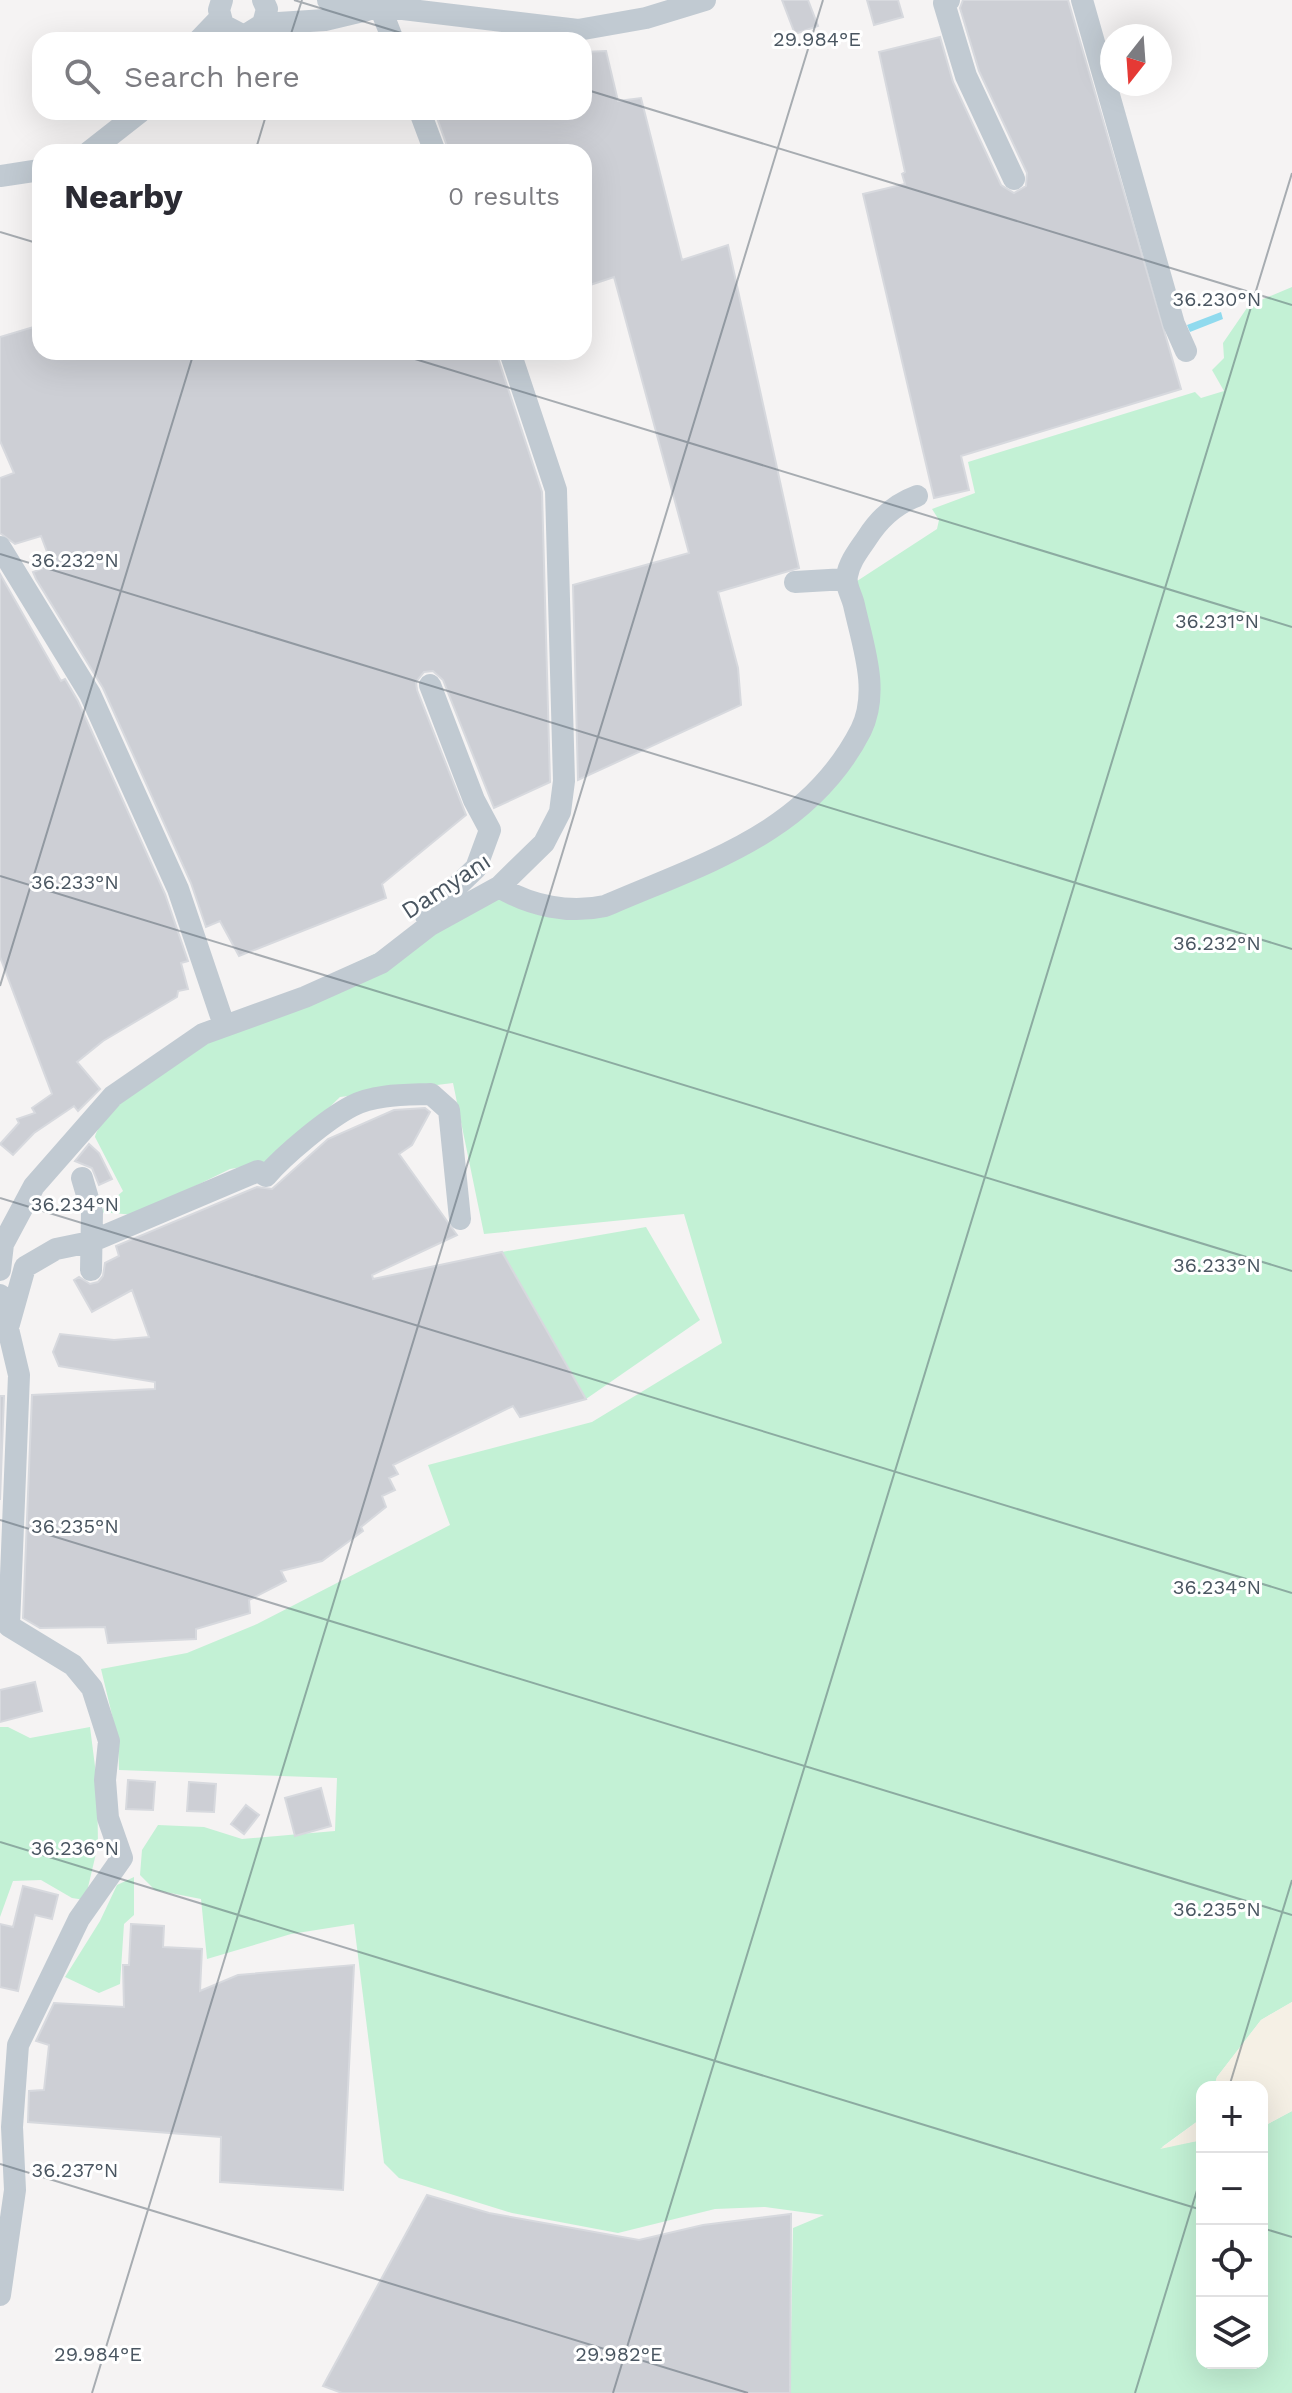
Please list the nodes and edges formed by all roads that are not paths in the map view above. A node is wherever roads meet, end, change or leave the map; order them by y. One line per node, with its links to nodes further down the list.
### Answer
1 (263, 0): 8 (street)
2 (334, 0): 7 (street)
3 (705, 0): 7 (street)
4 (949, 0): 19 (street)
5 (1082, 0): 20 (street)
6 (217, 7): 9 (street); 10 (street)
7 (380, 7): 8 (street); 12 (street)
8 (263, 24): 11 (street)
9 (203, 32)
10 (230, 32)
11 (253, 32)
12 (390, 32)
13 (130, 120): 15 (street)
14 (423, 120): 16 (street)
15 (99, 144)
16 (432, 144)
17 (32, 171): 18 (street)
18 (0, 176)
19 (1014, 179)
20 (1186, 351)
21 (513, 360): 27 (street, Damyanı)
22 (917, 496): 24 (street)
23 (0, 547): 29 (street)
24 (846, 579): 25 (street); 27 (street)
25 (795, 582)
26 (430, 685): 28 (street)
27 (499, 887): 28 (street, Damyanı)
28 (430, 925): 29 (street, Damyanı)
29 (224, 1025): 33 (street, Damyanı)
30 (82, 1178): 32 (street)
31 (460, 1219): 32 (street)
32 (90, 1242): 34 (street); 36 (street)
33 (0, 1270)
34 (91, 1270)
35 (0, 1295): 36 (street)
36 (7, 1333): 37 (street)
37 (9, 1634): 38 (street)
38 (0, 2295)

